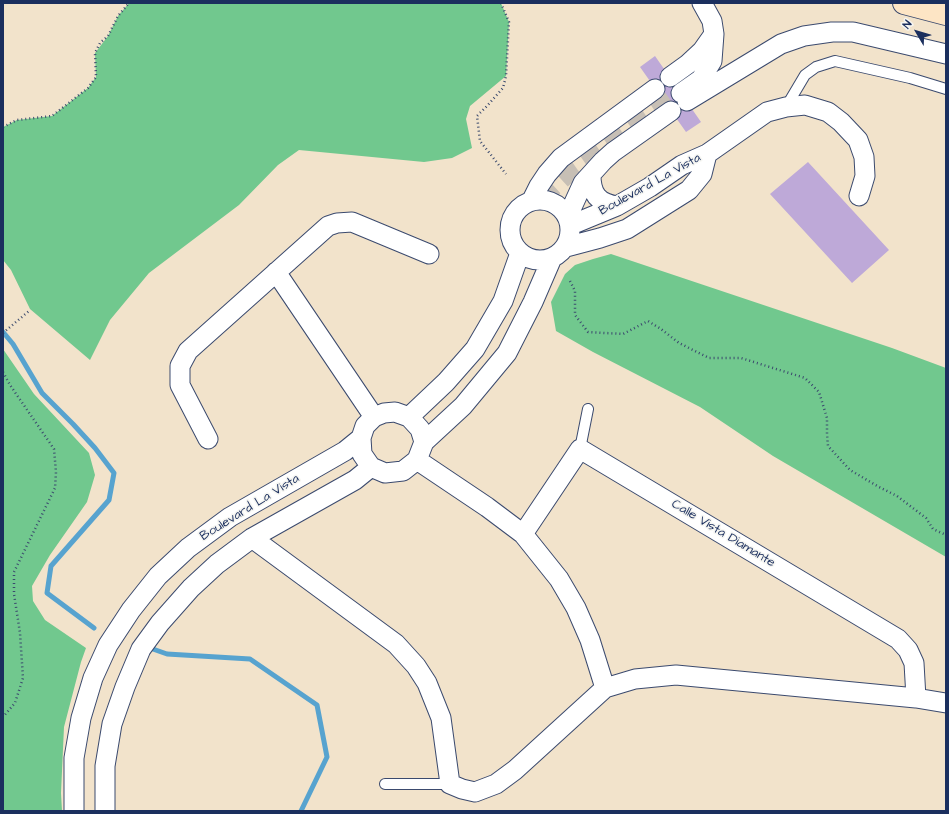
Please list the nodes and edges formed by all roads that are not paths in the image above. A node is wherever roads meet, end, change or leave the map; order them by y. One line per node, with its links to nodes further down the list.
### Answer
1 (702, 3): 4 (street)
2 (904, 3): 3 (main road)
3 (946, 14)
4 (714, 34): 5 (street); 6 (street)
5 (946, 54)
6 (670, 77)
7 (655, 89): 14 (street)
8 (946, 89): 9 (lane)
9 (786, 107): 11 (street, Boulevard La Vista); 13 (street, Boulevard La Vista)
10 (671, 111): 12 (street)
11 (707, 154): 15 (street, Boulevard La Vista); 18 (street, Boulevard La Vista)
12 (591, 175): 15 (street); 16 (street)
13 (859, 196)
14 (532, 200): 16 (street); 17 (street)
15 (618, 206): 16 (street, Boulevard La Vista)
16 (569, 220): 18 (street)
17 (520, 253): 18 (street); 23 (street)
18 (559, 253): 26 (street)
19 (429, 254): 20 (street)
20 (276, 272): 22 (street); 25 (street)
21 (588, 409): 27 (lane)
22 (374, 417): 23 (street); 24 (street)
23 (410, 417): 26 (street)
24 (361, 438): 29 (street); 37 (street, Boulevard La Vista)
25 (208, 439)
26 (424, 442): 28 (street)
27 (580, 449): 30 (street); 33 (street, Calle Vista Diamante)
28 (417, 460): 29 (street); 30 (street)
29 (371, 467): 31 (street, Boulevard La Vista)
30 (523, 534): 32 (street)
31 (252, 538): 36 (street); 38 (street, Boulevard La Vista)
32 (605, 688): 33 (street); 36 (street)
33 (916, 698): 34 (street)
34 (946, 703)
35 (385, 784): 36 (lane)
36 (450, 784)
37 (74, 811)
38 (105, 811)

